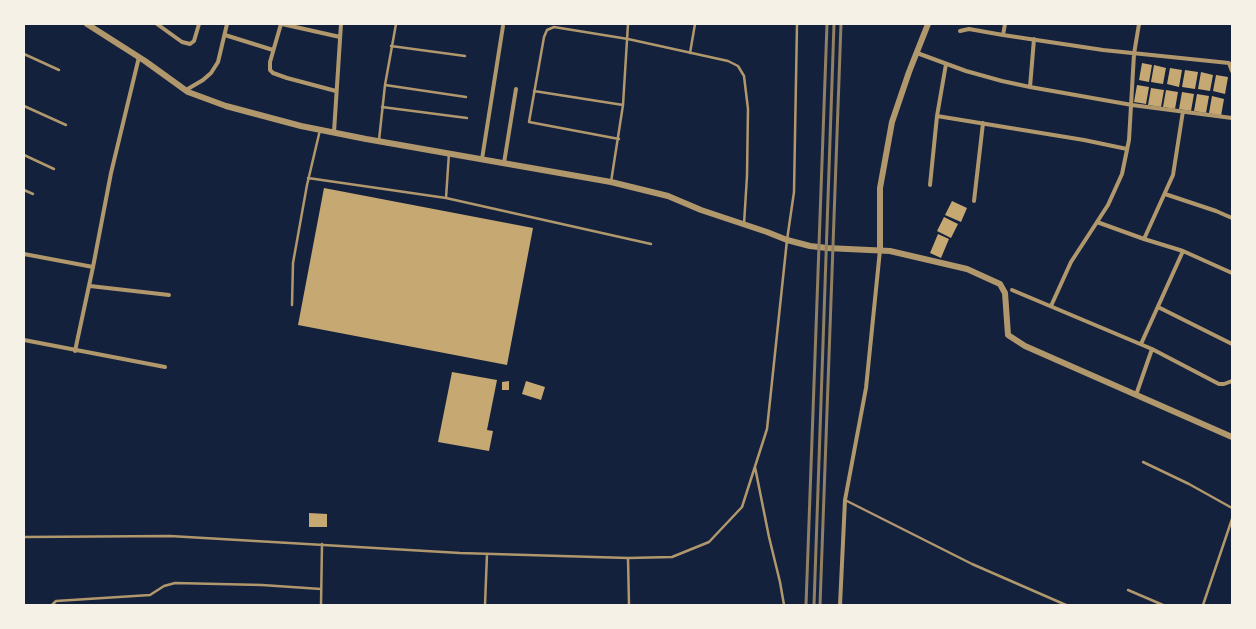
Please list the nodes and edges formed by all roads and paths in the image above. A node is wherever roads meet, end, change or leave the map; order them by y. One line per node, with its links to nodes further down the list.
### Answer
1 (87, 24): 29 (street)
2 (157, 24): 3 (street)
3 (199, 24)
4 (227, 24): 18 (street)
5 (282, 24): 19 (street); 23 (street)
6 (341, 24): 19 (street)
7 (396, 24): 22 (lane)
8 (628, 24): 20 (lane)
9 (695, 24): 24 (lane)
10 (797, 24): 72 (lane)
11 (928, 24): 25 (street)
12 (1005, 24): 17 (street)
13 (1139, 24): 27 (street)
14 (503, 26): 57 (street)
15 (970, 26): 16 (street); 17 (street)
16 (960, 31)
17 (1003, 34): 21 (street)
18 (225, 35): 23 (street); 36 (street)
19 (340, 37): 38 (street)
20 (628, 39): 24 (lane); 37 (lane); 40 (lane)
21 (1034, 39): 27 (street); 34 (street)
22 (391, 46): 28 (lane); 33 (lane)
23 (273, 50): 38 (street)
24 (690, 53): 70 (lane)
25 (917, 53): 30 (street); 74 (street)
26 (24, 54): 31 (lane)
27 (1134, 54): 32 (street); 41 (street)
28 (465, 56)
29 (139, 57): 36 (street); 77 (street)
30 (946, 64): 34 (street); 45 (street)
31 (59, 70)
32 (1232, 71)
33 (385, 85): 39 (lane); 43 (lane)
34 (1030, 86): 41 (street)
35 (516, 89): 58 (street)
36 (186, 90): 50 (street)
37 (534, 91): 40 (lane); 52 (lane)
38 (336, 92): 51 (street)
39 (466, 97)
40 (623, 105): 52 (lane)
41 (1132, 105): 44 (street); 54 (street)
42 (24, 106): 49 (lane)
43 (382, 107): 46 (lane); 53 (lane)
44 (1183, 112): 47 (street); 65 (street)
45 (937, 116): 48 (street); 62 (street)
46 (467, 118)
47 (1232, 118)
48 (983, 123): 54 (street); 67 (street)
49 (66, 125)
50 (320, 130): 51 (street); 60 (lane)
51 (334, 132): 53 (street)
52 (619, 139): 61 (lane)
53 (379, 141): 55 (street)
54 (1127, 149): 69 (street)
55 (450, 153): 57 (street); 66 (lane)
56 (24, 155): 59 (lane)
57 (482, 159): 58 (street)
58 (504, 163): 61 (street)
59 (54, 169)
60 (308, 178): 66 (lane); 82 (lane)
61 (611, 182): 70 (street)
62 (930, 185)
63 (24, 190): 64 (lane)
64 (33, 194)
65 (1165, 194): 68 (street); 71 (street)
66 (446, 198): 73 (lane)
67 (974, 201)
68 (1232, 218)
69 (1097, 222): 71 (street); 83 (street)
70 (744, 224): 72 (street)
71 (1144, 239): 75 (street)
72 (787, 240): 74 (street); 95 (lane)
73 (651, 244)
74 (880, 250): 92 (street); 96 (street)
75 (1183, 251): 78 (street); 84 (street)
76 (24, 254): 77 (street)
77 (94, 267): 79 (street)
78 (1232, 273)
79 (90, 286): 81 (street); 89 (street)
80 (1012, 290): 83 (street)
81 (169, 295)
82 (292, 304)
83 (1051, 306): 86 (street)
84 (1158, 307): 86 (street); 87 (street)
85 (24, 340): 89 (street)
86 (1142, 344): 88 (street)
87 (1232, 344)
88 (1152, 349): 91 (street); 92 (street)
89 (75, 351): 90 (street)
90 (165, 368)
91 (1232, 381)
92 (1136, 395): 93 (street)
93 (1232, 437)
94 (1143, 462): 97 (lane)
95 (755, 466): 102 (lane); 109 (lane)
96 (845, 500): 110 (street); 111 (lane)
97 (1232, 508)
98 (1232, 519): 113 (lane)
99 (24, 538): 100 (lane)
100 (322, 544): 101 (lane); 103 (lane)
101 (487, 554): 102 (lane); 107 (lane)
102 (628, 558): 108 (lane)
103 (321, 588): 105 (lane); 106 (lane)
104 (1128, 590): 112 (lane)
105 (52, 605)
106 (321, 605)
107 (484, 605)
108 (629, 605)
109 (784, 605)
110 (840, 605)
111 (1066, 605)
112 (1163, 605)
113 (1203, 605)

